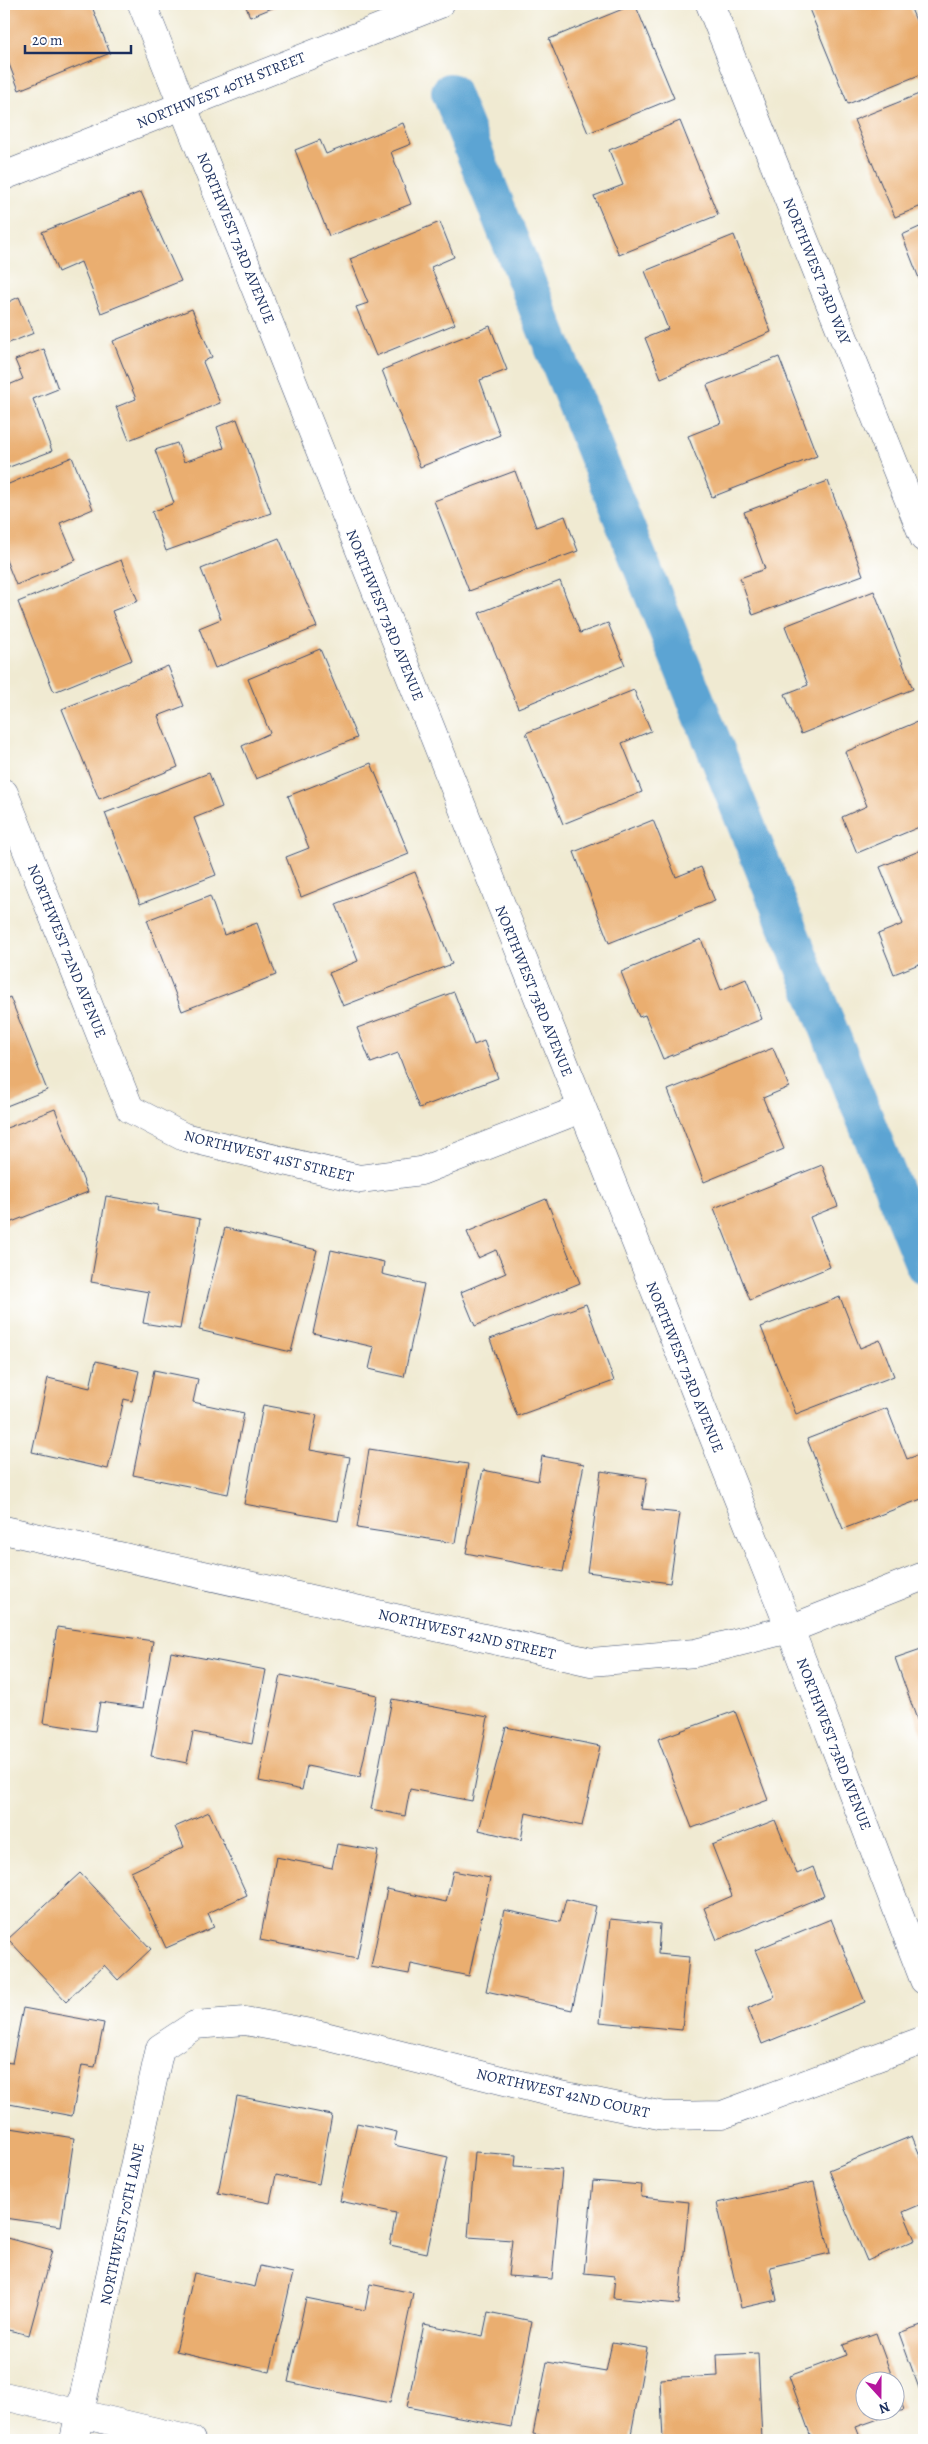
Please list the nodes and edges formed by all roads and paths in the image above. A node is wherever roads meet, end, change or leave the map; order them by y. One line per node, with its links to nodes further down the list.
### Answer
1 (142, 4): 4 (street, NORTHWEST 73RD AVENUE)
2 (440, 4): 4 (street, NORTHWEST 40TH STREET)
3 (710, 4): 6 (street, NORTHWEST 73RD WAY)
4 (183, 105): 5 (street, NORTHWEST 40TH STREET); 9 (street, NORTHWEST 73RD AVENUE)
5 (4, 176)
6 (924, 538)
7 (4, 794): 8 (street, NORTHWEST 72ND AVENUE)
8 (130, 1109): 9 (street, NORTHWEST 41ST STREET)
9 (581, 1109): 12 (street, NORTHWEST 73RD AVENUE)
10 (4, 1530): 12 (street, NORTHWEST 42ND STREET)
11 (924, 1576): 12 (street, NORTHWEST 42ND STREET)
12 (790, 1629): 13 (street, NORTHWEST 73RD AVENUE)
13 (924, 1980)
14 (194, 2025): 15 (street, NORTHWEST 42ND COURT); 17 (street, NORTHWEST 70TH LANE)
15 (924, 2040)
16 (4, 2396): 17 (street)
17 (80, 2413): 18 (street, NORTHWEST 70TH LANE); 19 (street)
18 (74, 2440)
19 (191, 2440)

